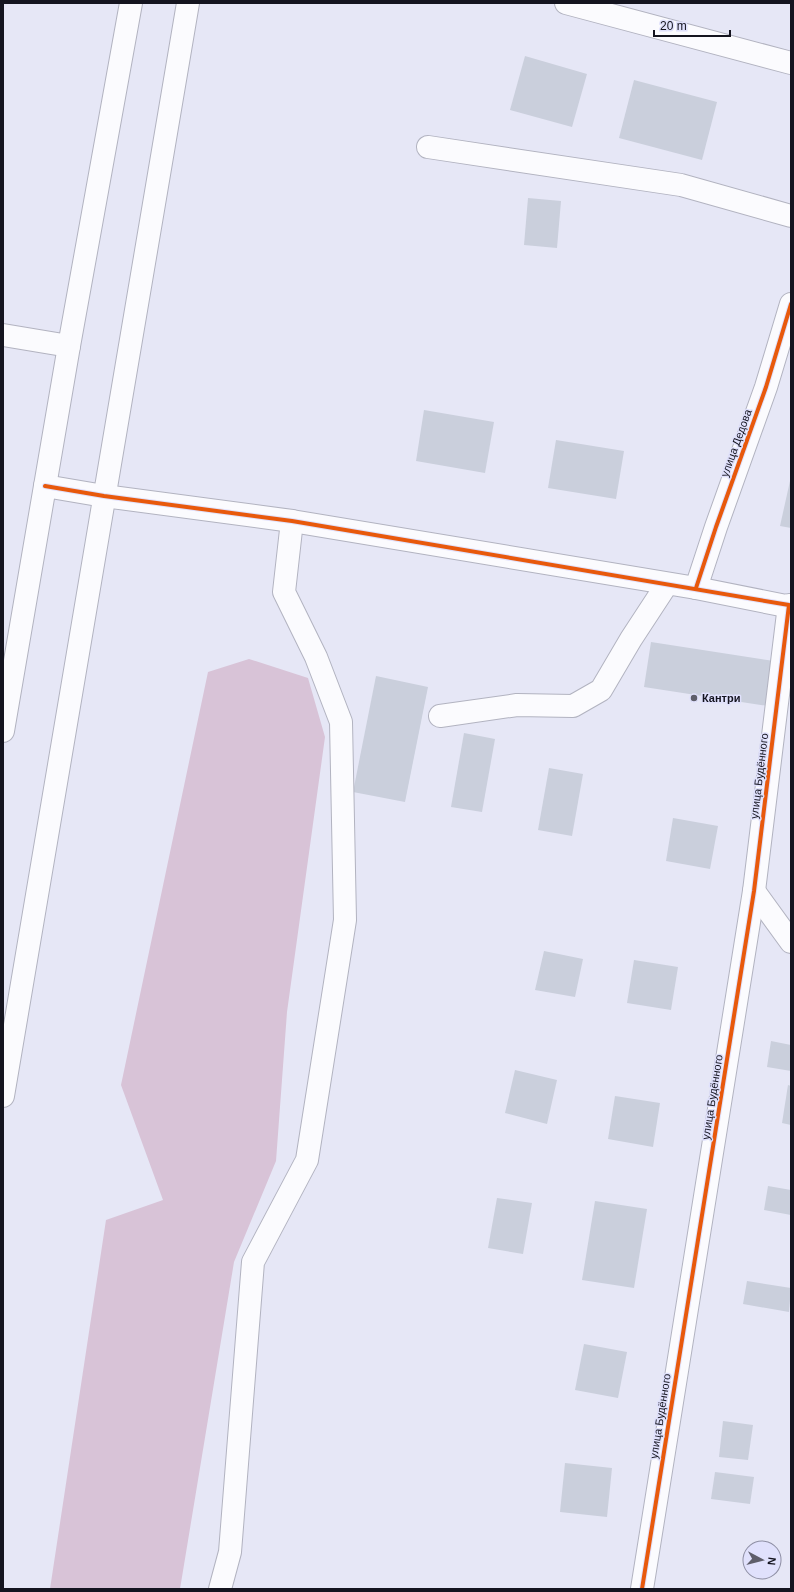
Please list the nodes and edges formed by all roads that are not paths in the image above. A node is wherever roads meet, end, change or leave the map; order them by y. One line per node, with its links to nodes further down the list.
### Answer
1 (131, 3): 9 (main road)
2 (188, 3): 11 (main road)
3 (566, 3): 4 (main road)
4 (791, 63)
5 (428, 147): 6 (main road)
6 (791, 216)
7 (791, 304): 14 (main road, улица Дедова)
8 (3, 335): 9 (main road)
9 (69, 346): 10 (main road)
10 (45, 486): 11 (main road); 17 (main road)
11 (104, 496): 12 (main road); 20 (main road)
12 (292, 521): 13 (main road); 21 (main road)
13 (667, 584): 14 (main road); 16 (main road)
14 (696, 588): 15 (main road)
15 (790, 605): 18 (main road, улица Будённого)
16 (440, 716)
17 (3, 731)
18 (754, 891): 19 (main road); 22 (main road, улица Будённого)
19 (791, 942)
20 (3, 1096)
21 (220, 1589)
22 (642, 1589)

